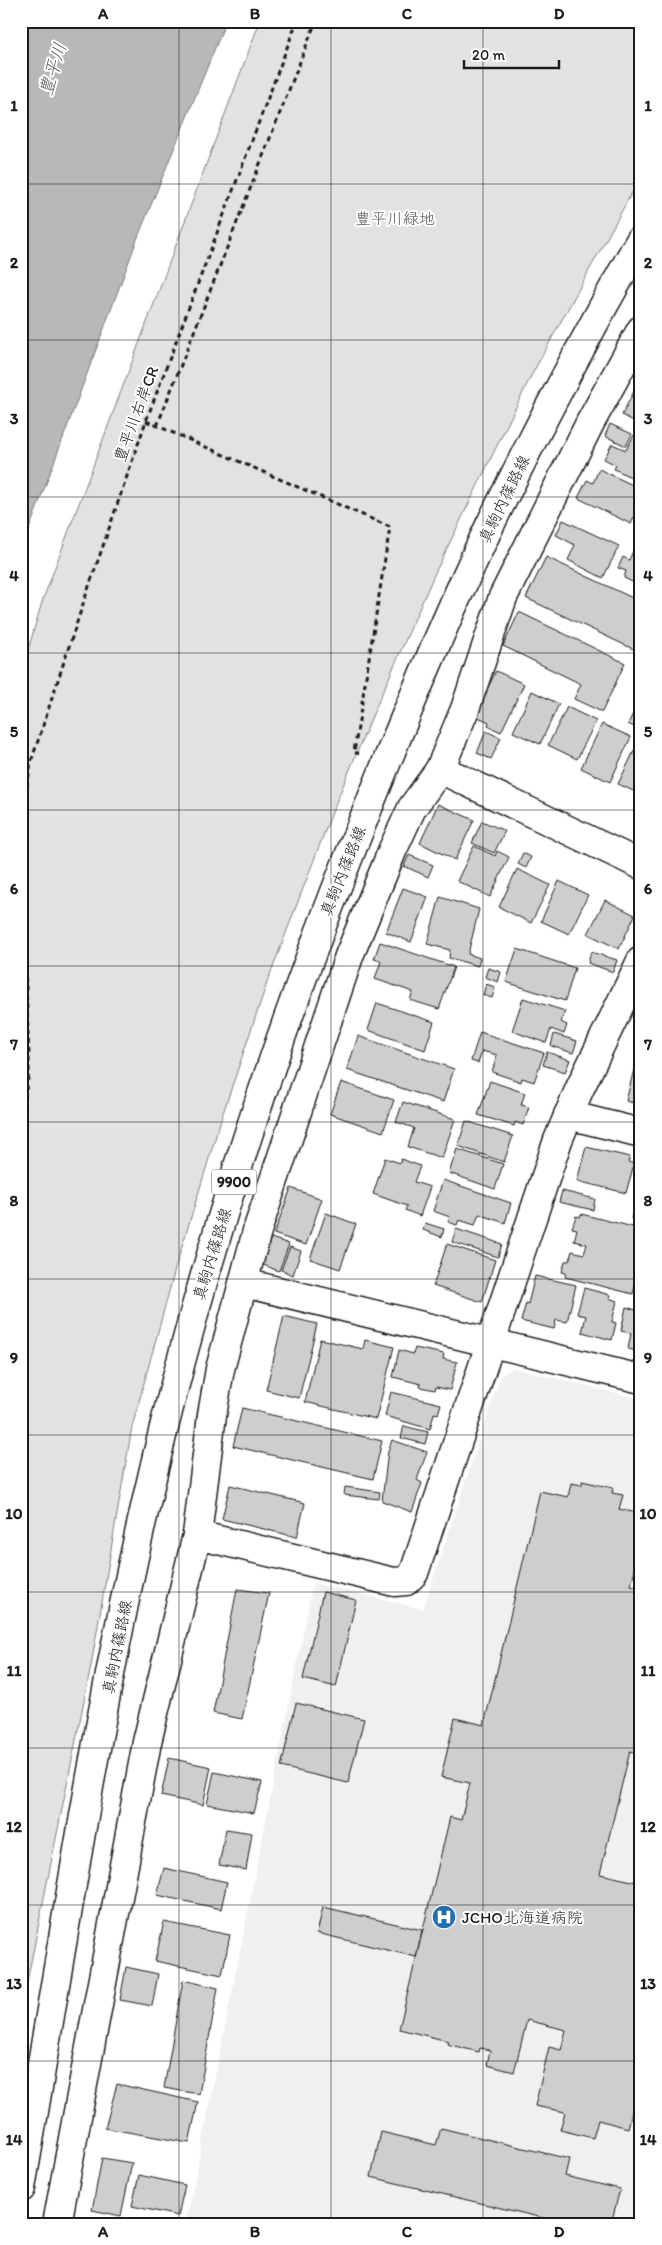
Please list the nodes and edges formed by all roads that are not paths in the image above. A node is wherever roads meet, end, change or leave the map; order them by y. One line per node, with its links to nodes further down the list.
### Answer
1 (641, 239): 12 (street, 真駒内篠路線 / 9900)
2 (641, 330): 3 (street)
3 (440, 769): 4 (street); 8 (street)
4 (641, 865)
5 (641, 961): 6 (street)
6 (568, 1115): 7 (street); 9 (street)
7 (641, 1133)
8 (244, 1283): 9 (street); 11 (street)
9 (490, 1343): 10 (street); 11 (street)
10 (641, 1379)
11 (197, 1534): 13 (street)
12 (21, 2188)
13 (57, 2224)

